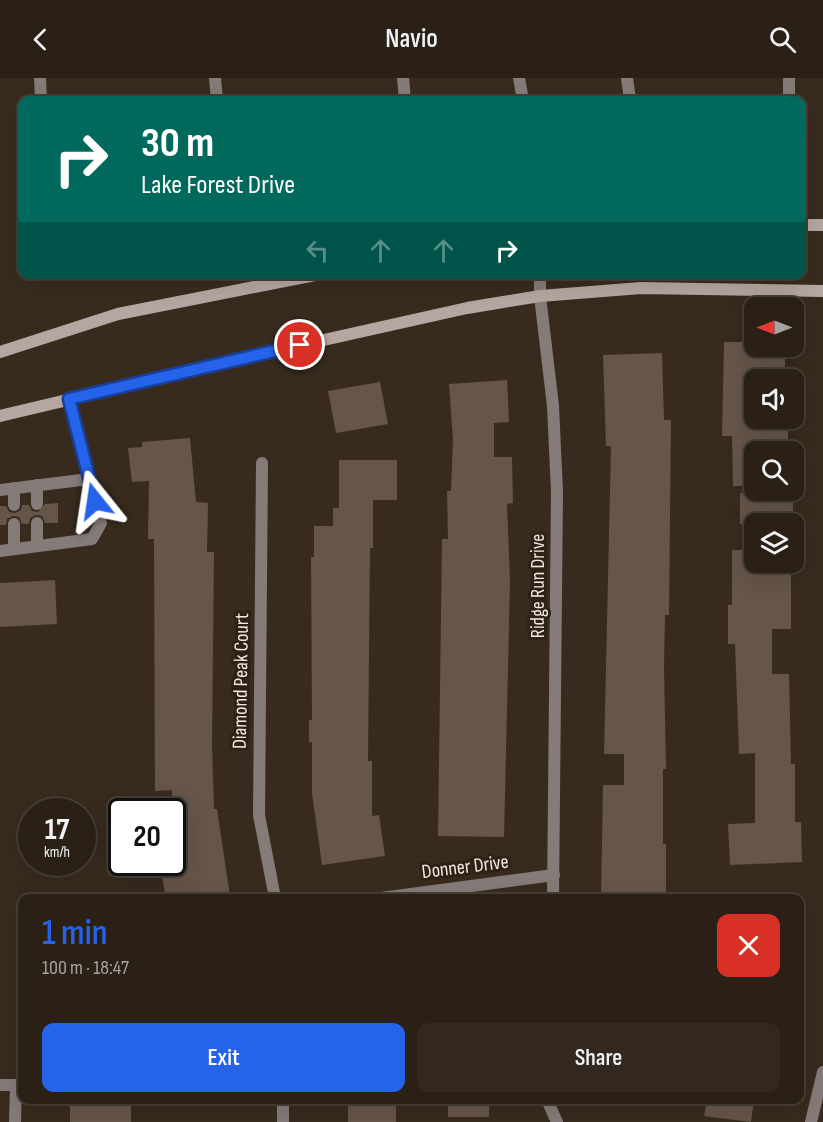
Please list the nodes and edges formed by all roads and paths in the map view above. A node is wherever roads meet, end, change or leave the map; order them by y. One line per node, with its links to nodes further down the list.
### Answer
1 (40, 78): 7 (street)
2 (216, 78): 8 (street)
3 (403, 78): 9 (street)
4 (519, 78): 10 (street)
5 (627, 78): 11 (street)
6 (789, 78): 12 (street)
7 (41, 96)
8 (217, 96)
9 (405, 96)
10 (522, 96)
11 (629, 96)
12 (789, 96)
13 (806, 225): 14 (main road)
14 (823, 225)
15 (295, 279): 19 (main road)
16 (540, 279): 18 (street, Ridge Run Drive)
17 (823, 291): 18 (main road)
18 (540, 296): 20 (main road); 34 (street, Ridge Run Drive)
19 (0, 352)
20 (69, 399): 21 (main road); 23 (street)
21 (0, 416)
22 (262, 463): 35 (street, Diamond Peak Court)
23 (89, 479): 24 (street); 31 (street)
24 (37, 485): 25 (street); 27 (street)
25 (14, 488): 26 (street); 28 (street)
26 (0, 490)
27 (37, 504)
28 (14, 505)
29 (14, 524): 32 (street)
30 (37, 524): 31 (street)
31 (37, 546): 32 (street)
32 (14, 549): 33 (street)
33 (0, 551)
34 (554, 875): 36 (street, Donner Drive); 37 (street, Ridge Run Drive)
35 (274, 894)
36 (411, 894)
37 (553, 894)
38 (823, 1072): 45 (street)
39 (0, 1085): 42 (street)
40 (284, 1104): 43 (street)
41 (549, 1104): 44 (street)
42 (15, 1122)
43 (283, 1122)
44 (556, 1122)
45 (811, 1122)

